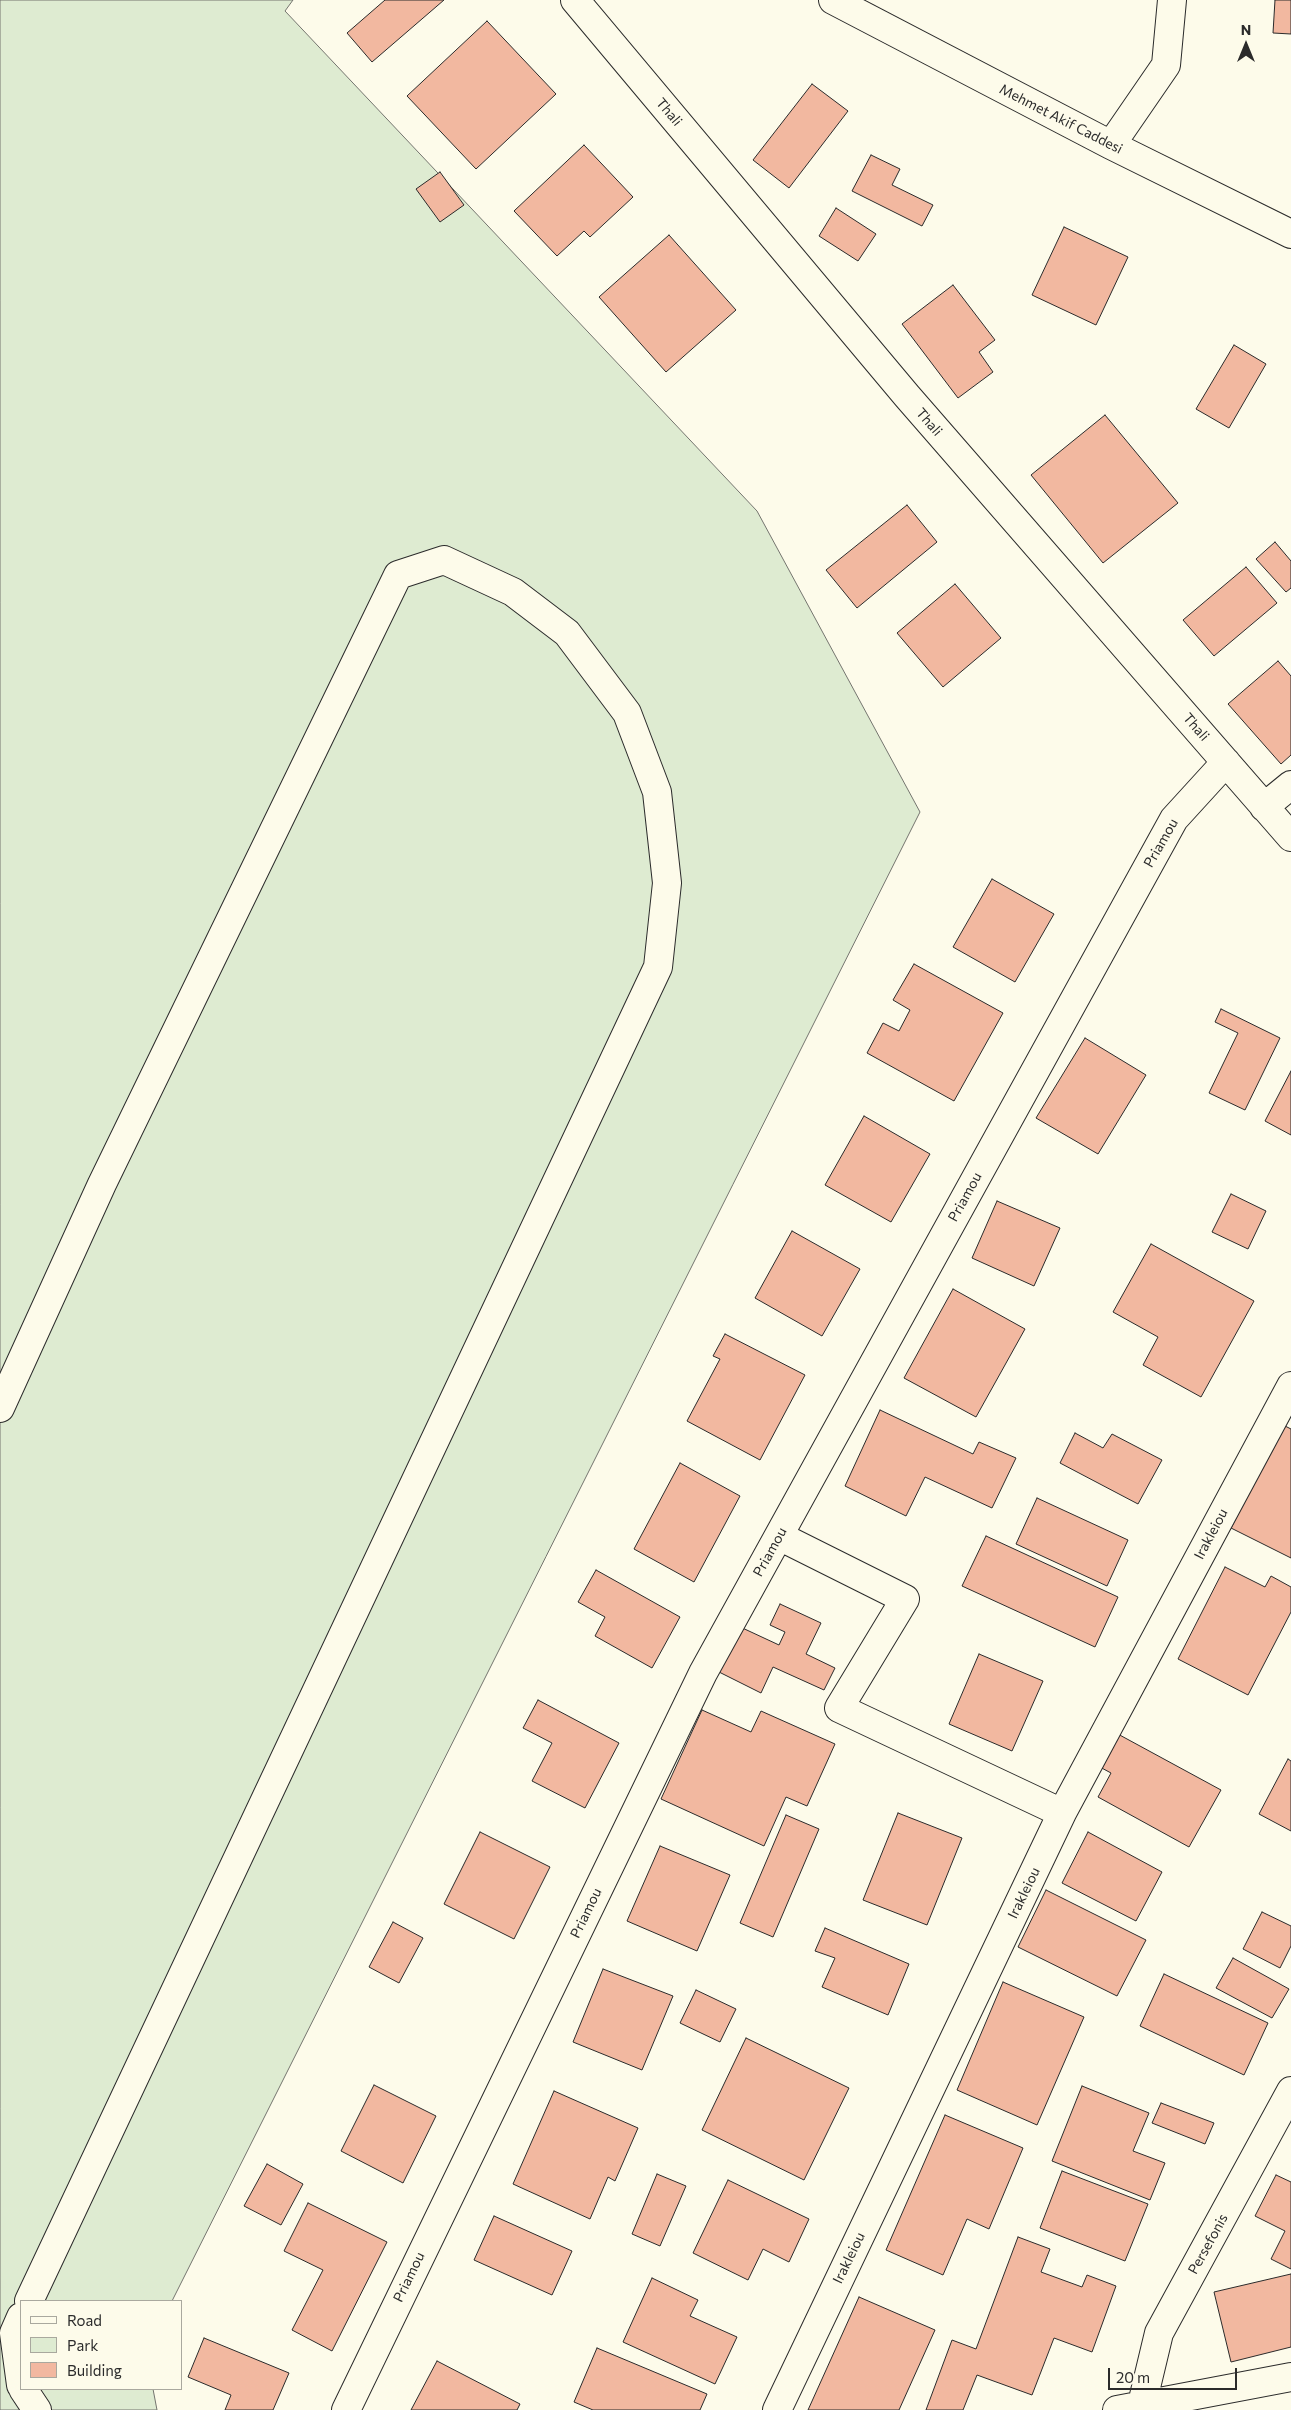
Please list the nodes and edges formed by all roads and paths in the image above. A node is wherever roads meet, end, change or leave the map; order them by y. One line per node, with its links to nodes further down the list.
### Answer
1 (575, 0): 6 (street, Thali)
2 (833, 0): 4 (street, Mehmet Akif Caddesi)
3 (1172, 0): 4 (street)
4 (1110, 145): 5 (street, Mehmet Akif Caddesi)
5 (1291, 234)
6 (1226, 762): 8 (street, Thali); 12 (street, Priamou)
7 (1291, 785): 8 (street)
8 (1264, 807): 9 (street, Thali)
9 (1291, 837)
10 (1291, 1386): 13 (street, Irakleiou)
11 (0, 1408): 15 (street)
12 (779, 1536): 13 (street); 22 (street, Priamou)
13 (1062, 1813): 23 (street, Irakleiou)
14 (1291, 2091): 20 (street, Persefonis)
15 (29, 2300)
16 (20, 2319): 18 (street)
17 (1291, 2377): 20 (street)
18 (20, 2378)
19 (25, 2390): 21 (street)
20 (1130, 2407)
21 (37, 2410)
22 (346, 2410)
23 (777, 2410)

